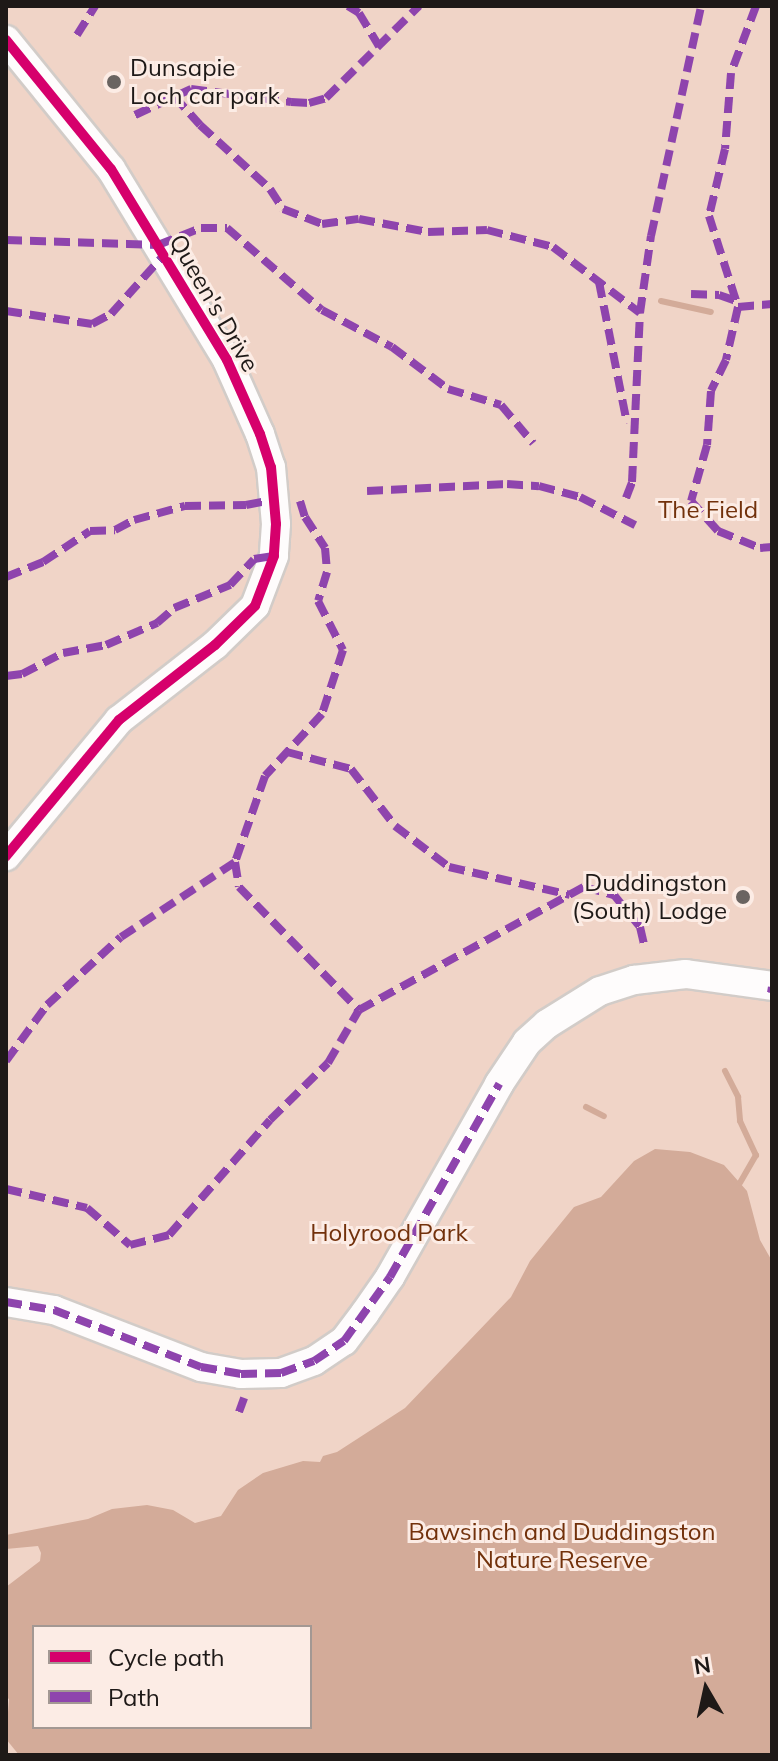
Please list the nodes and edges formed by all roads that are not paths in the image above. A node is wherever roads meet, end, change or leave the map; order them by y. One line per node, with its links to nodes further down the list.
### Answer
1 (6, 40): 2 (street, Queen's Drive)
2 (6, 856)
3 (772, 986): 4 (street)
4 (6, 1302)

